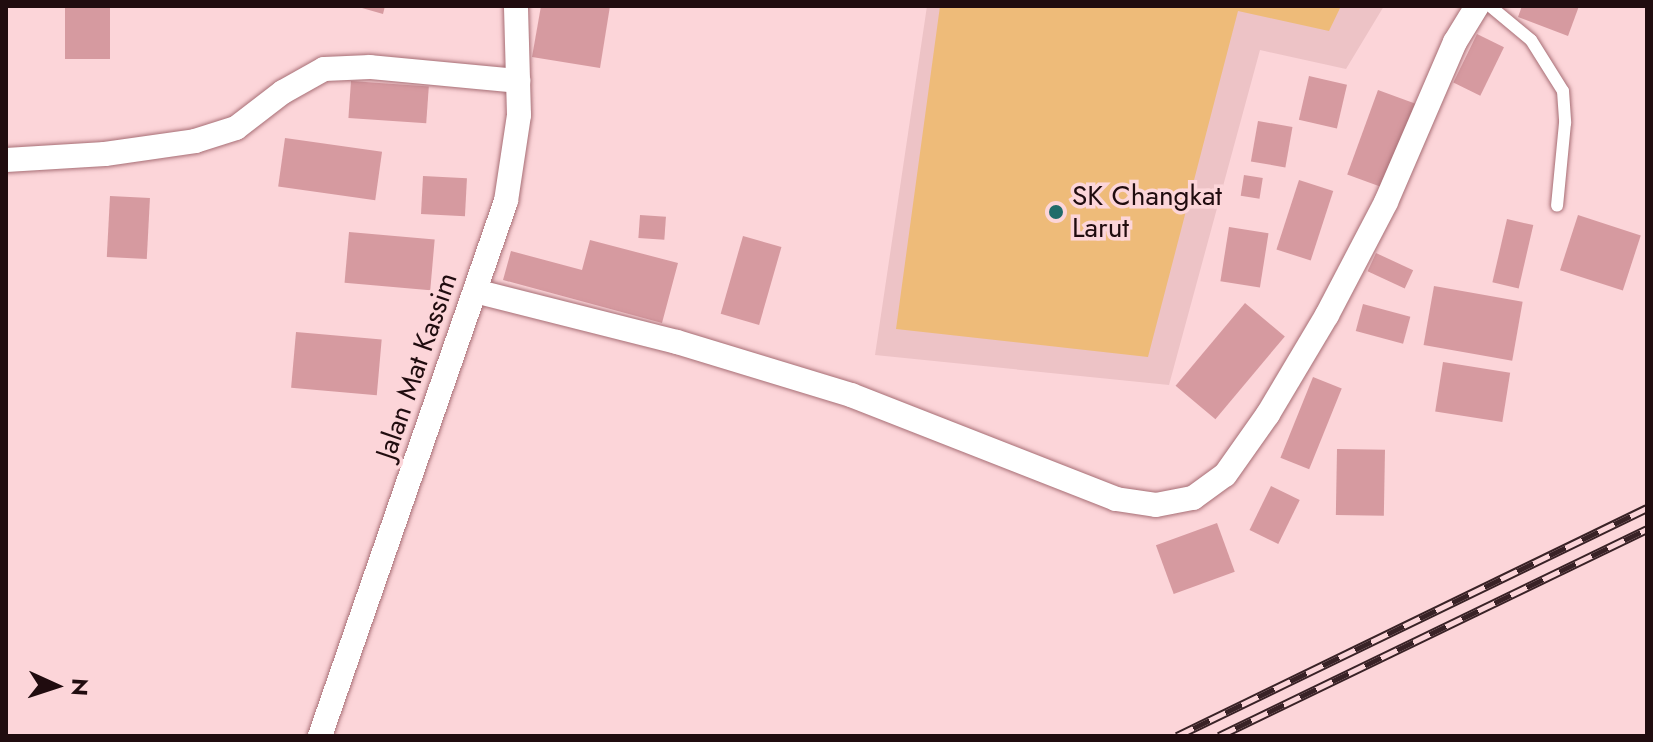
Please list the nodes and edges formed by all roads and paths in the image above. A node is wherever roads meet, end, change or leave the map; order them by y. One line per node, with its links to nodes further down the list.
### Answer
1 (516, 6): 4 (street, Jalan Mat Kassim)
2 (1477, 6): 7 (street)
3 (1490, 6): 6 (lane)
4 (518, 81): 5 (street); 7 (street, Jalan Mat Kassim)
5 (6, 160)
6 (1557, 206)
7 (475, 291): 8 (street, Jalan Mat Kassim)
8 (320, 736)

